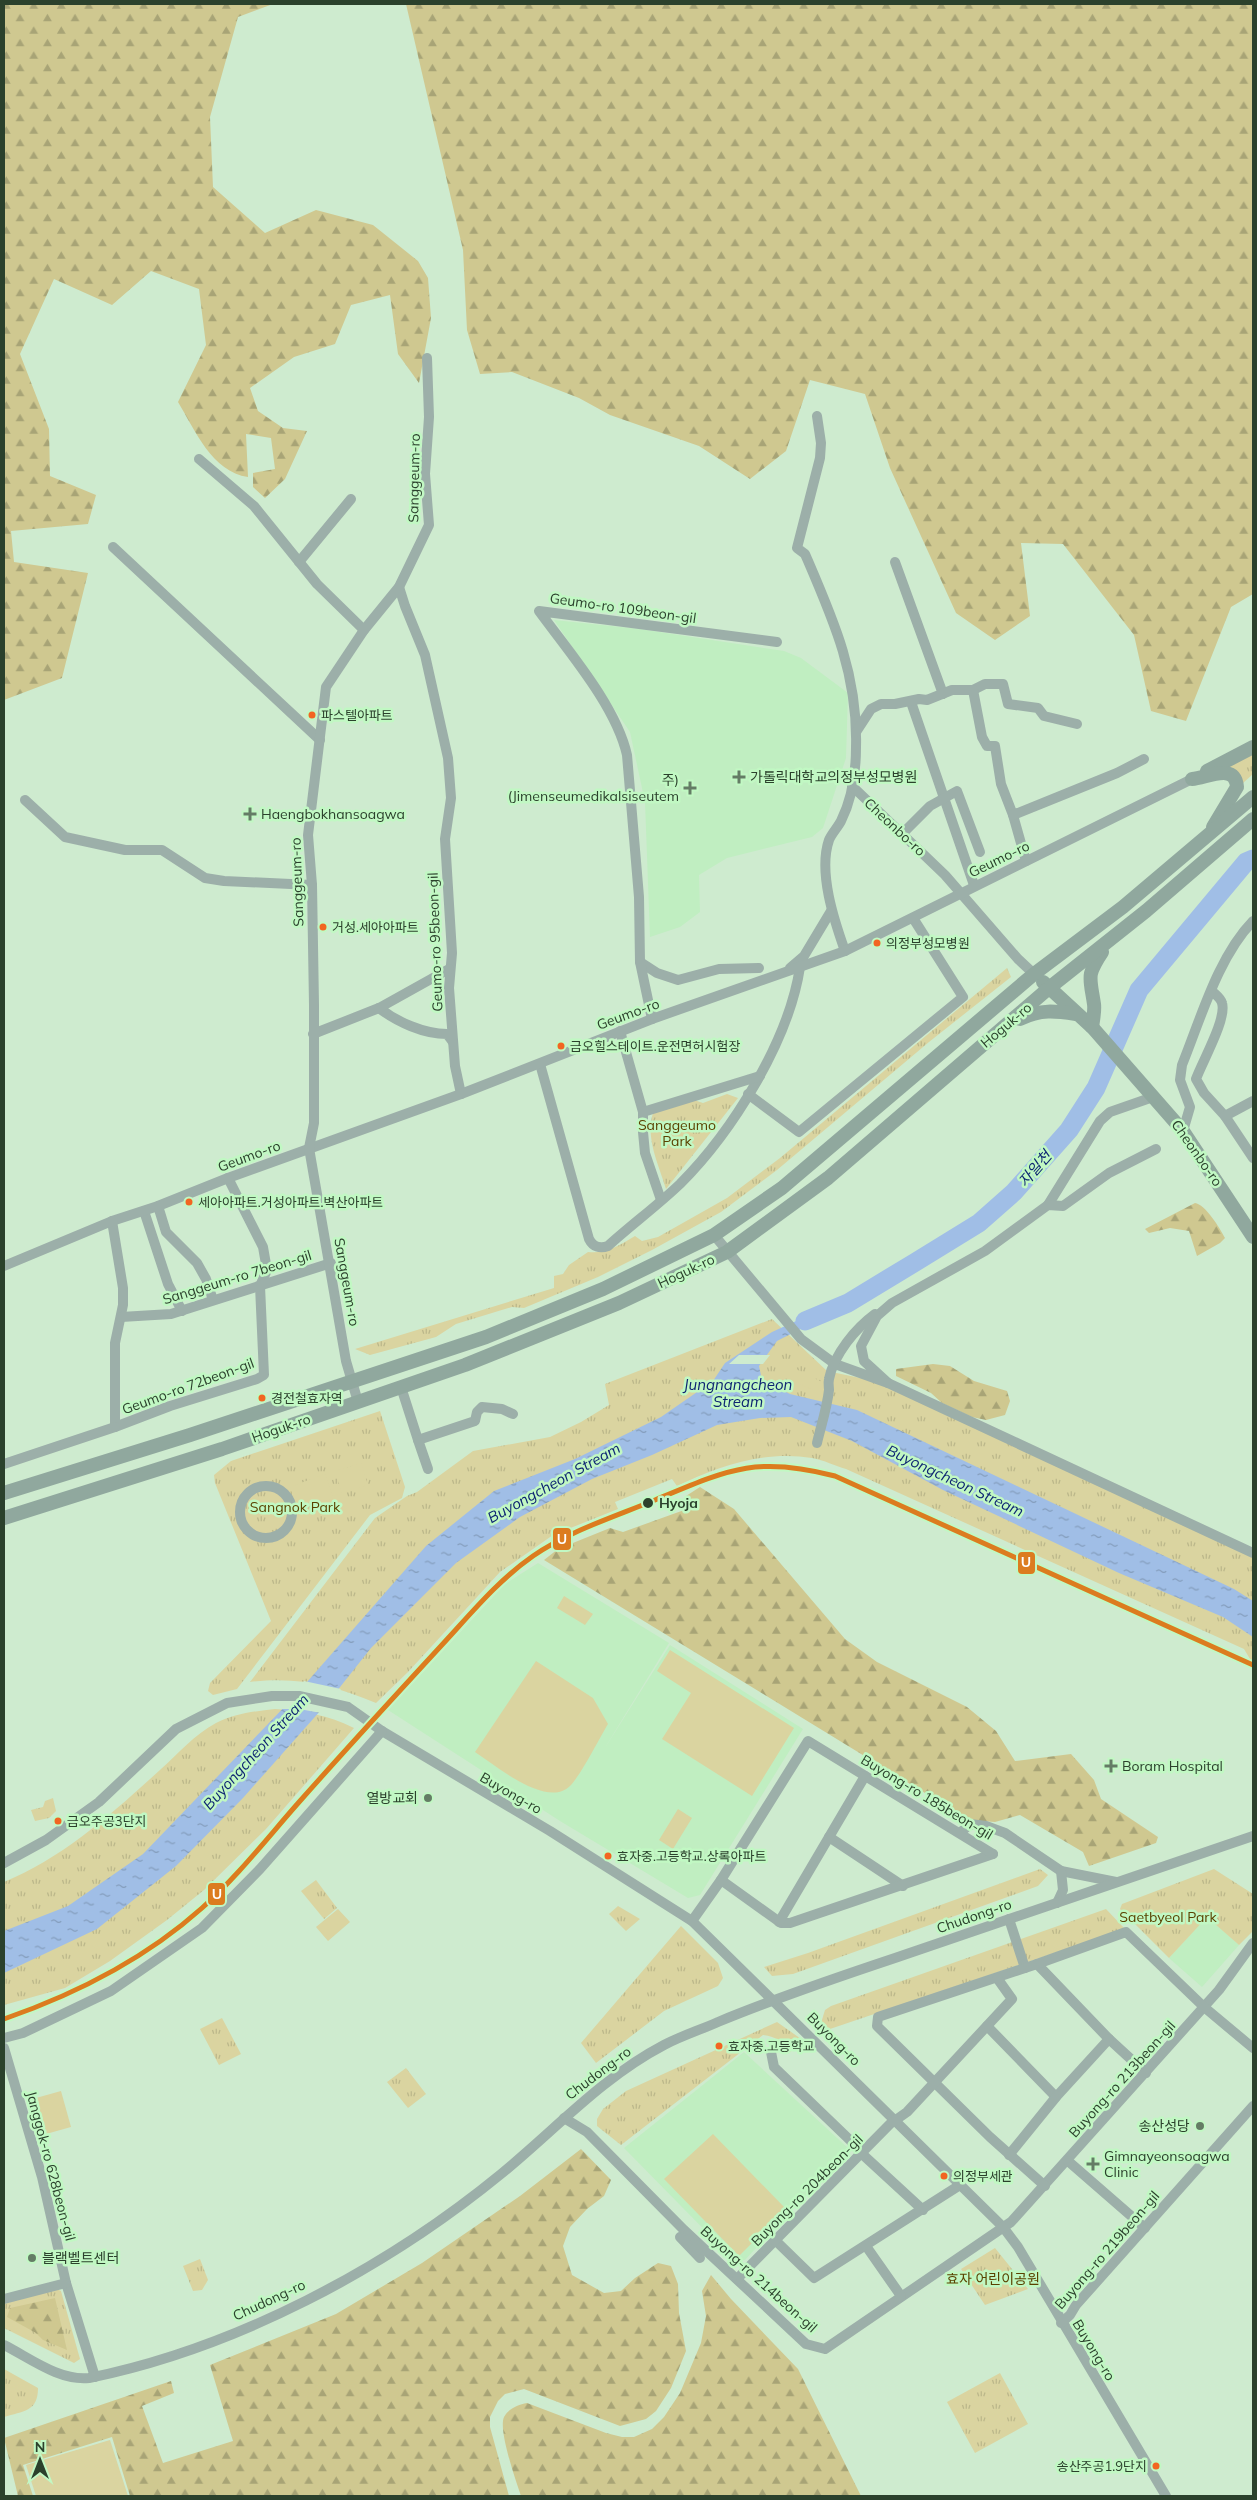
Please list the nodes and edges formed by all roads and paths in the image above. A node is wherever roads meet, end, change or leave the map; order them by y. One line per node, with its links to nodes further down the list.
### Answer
1 (427, 358): 8 (street, Sanggeum-ro)
2 (817, 416): 15 (street)
3 (199, 459): 6 (street)
4 (351, 499): 6 (street)
5 (113, 547): 16 (street)
6 (299, 562): 9 (street)
7 (895, 562): 12 (street)
8 (399, 587): 9 (street, Sanggeum-ro); 41 (street, Geumo-ro 95beon-gil)
9 (364, 630): 16 (street, Sanggeum-ro)
10 (778, 642): 38 (street, Geumo-ro 109beon-gil)
11 (973, 690): 12 (street); 14 (street); 24 (street)
12 (943, 694): 13 (street)
13 (911, 702): 15 (street); 21 (street)
14 (1077, 724)
15 (856, 732): 20 (street)
16 (320, 740): 30 (street, Sanggeum-ro)
17 (1253, 747): 19 (main road)
18 (1144, 759): 24 (street)
19 (1192, 779): 27 (main road); 29 (street, Geumo-ro)
20 (852, 786): 26 (street, Cheonbo-ro); 33 (street)
21 (943, 797): 26 (street); 28 (street); 31 (street)
22 (1253, 797): 27 (main road, Hoguk-ro)
23 (25, 800): 30 (street)
24 (1013, 815): 29 (street)
25 (1253, 819): 36 (main road, Hoguk-ro)
26 (903, 833): 32 (street, Cheonbo-ro)
27 (1206, 839): 43 (main road, Hoguk-ro)
28 (980, 852)
29 (1026, 861): 31 (street, Geumo-ro)
30 (312, 885): 52 (street, Sanggeum-ro)
31 (974, 885): 32 (street, Geumo-ro)
32 (960, 894): 34 (street, Geumo-ro); 43 (street, Cheonbo-ro)
33 (831, 911): 37 (street); 42 (street)
34 (913, 918): 37 (street, Geumo-ro); 57 (street)
35 (1253, 921): 45 (street)
36 (1115, 936): 44 (main road, Hoguk-ro); 50 (main road)
37 (845, 951): 39 (street, Geumo-ro)
38 (640, 962): 40 (street); 48 (street, Geumo-ro 109beon-gil)
39 (800, 967): 42 (street, Geumo-ro); 55 (street)
40 (759, 968)
41 (449, 969): 46 (street); 53 (street, Geumo-ro 95beon-gil)
42 (785, 972): 48 (street, Geumo-ro)
43 (1034, 974): 44 (main road, Cheonbo-ro); 67 (main road, Hoguk-ro)
44 (1050, 988): 47 (main road, Cheonbo-ro); 49 (main road, Hoguk-ro)
45 (1212, 992): 61 (street); 62 (street)
46 (379, 1008): 52 (street); 53 (street)
47 (1078, 1014): 49 (main road); 50 (main road, Cheonbo-ro)
48 (652, 1019): 51 (street, Geumo-ro)
49 (1004, 1027): 73 (main road, Hoguk-ro)
50 (1092, 1027): 58 (main road, Cheonbo-ro)
51 (620, 1031): 54 (street, Geumo-ro); 60 (street)
52 (313, 1034): 63 (street, Sanggeum-ro)
53 (453, 1042): 56 (street, Geumo-ro 95beon-gil)
54 (540, 1064): 56 (street, Geumo-ro); 68 (street)
55 (760, 1076): 57 (street); 60 (street)
56 (461, 1094): 63 (street, Geumo-ro)
57 (748, 1094): 68 (street)
58 (1153, 1097): 62 (main road, Cheonbo-ro); 69 (street)
59 (1253, 1101): 61 (street)
60 (644, 1112): 68 (street)
61 (1224, 1116): 65 (street)
62 (1183, 1131): 75 (main road, Cheonbo-ro)
63 (309, 1148): 66 (street, Geumo-ro); 77 (street, Sanggeum-ro)
64 (1156, 1149): 69 (street)
65 (1253, 1158)
66 (228, 1178): 70 (street, Geumo-ro); 79 (street)
67 (782, 1188): 73 (main road); 74 (main road, Hoguk-ro)
68 (661, 1200)
69 (1048, 1205): 81 (street)
70 (158, 1206): 71 (street, Geumo-ro); 80 (street)
71 (144, 1212): 72 (street, Geumo-ro); 82 (street)
72 (112, 1221): 78 (street, Geumo-ro); 83 (street, Geumo-ro 72beon-gil)
73 (766, 1224): 76 (main road, Hoguk-ro)
74 (714, 1235): 76 (street); 85 (main road, Hoguk-ro)
75 (1253, 1237)
76 (726, 1252): 84 (street); 87 (main road, Hoguk-ro)
77 (330, 1263): 79 (street, Sanggeum-ro 7beon-gil); 85 (street, Sanggeum-ro)
78 (4, 1266)
79 (260, 1286): 80 (street, Sanggeum-ro 7beon-gil); 90 (street, Geumo-ro 72beon-gil)
80 (213, 1300): 82 (street, Sanggeum-ro 7beon-gil)
81 (892, 1303): 84 (street); 86 (street)
82 (182, 1311): 83 (street, Sanggeum-ro 7beon-gil)
83 (121, 1317): 90 (street, Geumo-ro 72beon-gil)
84 (834, 1364): 86 (street); 92 (street)
85 (351, 1382): 88 (street, Sanggeum-ro); 95 (main road, Hoguk-ro)
86 (888, 1383): 98 (street)
87 (401, 1387): 88 (main road, Hoguk-ro); 91 (street)
88 (358, 1402): 97 (main road, Hoguk-ro)
89 (513, 1414): 91 (street)
90 (115, 1427): 93 (street)
91 (418, 1440): 94 (street)
92 (817, 1443)
93 (4, 1464)
94 (428, 1469)
95 (4, 1493)
96 (289, 1499): 96 (street)
97 (4, 1518)
98 (1253, 1553)
99 (382, 1731): 104 (street, Buyong-ro); 111 (street, Buyong-ro); 120 (street)
100 (865, 1776): 101 (street, Buyong-ro 185beon-gil); 103 (street); 106 (street, Buyong-ro 185beon-gil)
101 (960, 1833): 105 (street); 108 (street, Buyong-ro 185beon-gil)
102 (1253, 1836): 107 (street, Chudong-ro)
103 (829, 1837): 108 (street); 112 (street)
104 (4, 1863)
105 (1061, 1871): 107 (street); 109 (street)
106 (721, 1880): 111 (street, Buyong-ro 185beon-gil); 112 (street)
107 (1117, 1882): 109 (street, Chudong-ro)
108 (903, 1886): 112 (street, Buyong-ro 185beon-gil)
109 (1057, 1903): 110 (street, Chudong-ro)
110 (1008, 1919): 115 (street); 117 (street, Chudong-ro)
111 (692, 1921): 117 (street, Buyong-ro)
112 (780, 1922)
113 (1253, 1943): 118 (street, Buyong-ro 213beon-gil)
114 (1037, 1964): 115 (street); 118 (street); 121 (street)
115 (1025, 1968): 116 (street)
116 (997, 1978): 119 (street, Buyong-ro 204beon-gil); 126 (street)
117 (774, 1999): 129 (street, Chudong-ro); 130 (street, Buyong-ro)
118 (1204, 2007): 123 (street); 125 (street, Buyong-ro 213beon-gil)
119 (987, 2026): 126 (street, Buyong-ro 204beon-gil); 127 (street)
120 (4, 2038)
121 (1109, 2039): 125 (street); 127 (street)
122 (4, 2048): 144 (street, Janggok-ro 628beon-gil)
123 (1253, 2048)
124 (771, 2052): 131 (street)
125 (1146, 2072): 133 (street, Buyong-ro 213beon-gil)
126 (934, 2082): 130 (street, Buyong-ro 204beon-gil); 132 (street)
127 (1056, 2097): 132 (street)
128 (1253, 2106): 138 (street, Buyong-ro 219beon-gil)
129 (564, 2118): 143 (street, Buyong-ro 214beon-gil); 149 (street, Chudong-ro)
130 (896, 2120): 131 (street, Buyong-ro 204beon-gil); 134 (street, Buyong-ro)
131 (860, 2154): 136 (street); 140 (street, Buyong-ro 204beon-gil)
132 (1009, 2155): 135 (street)
133 (1068, 2161): 135 (street, Buyong-ro 213beon-gil); 138 (street)
134 (960, 2185): 136 (street); 137 (street, Buyong-ro)
135 (1045, 2186): 137 (street, Buyong-ro 213beon-gil)
136 (923, 2210): 141 (street)
137 (1003, 2227): 145 (street, Buyong-ro 214beon-gil); 147 (street, Buyong-ro)
138 (1146, 2228): 147 (street, Buyong-ro 219beon-gil)
139 (680, 2237): 142 (street)
140 (776, 2241): 141 (street); 143 (street, Buyong-ro 204beon-gil)
141 (866, 2246): 145 (street)
142 (700, 2258)
143 (737, 2279): 145 (street, Buyong-ro 214beon-gil)
144 (66, 2283): 146 (street); 149 (street, Janggok-ro 628beon-gil)
145 (901, 2296)
146 (4, 2299)
147 (1061, 2322): 150 (street, Buyong-ro)
148 (4, 2345): 149 (street, Chudong-ro)
149 (95, 2377)
150 (1166, 2496)

